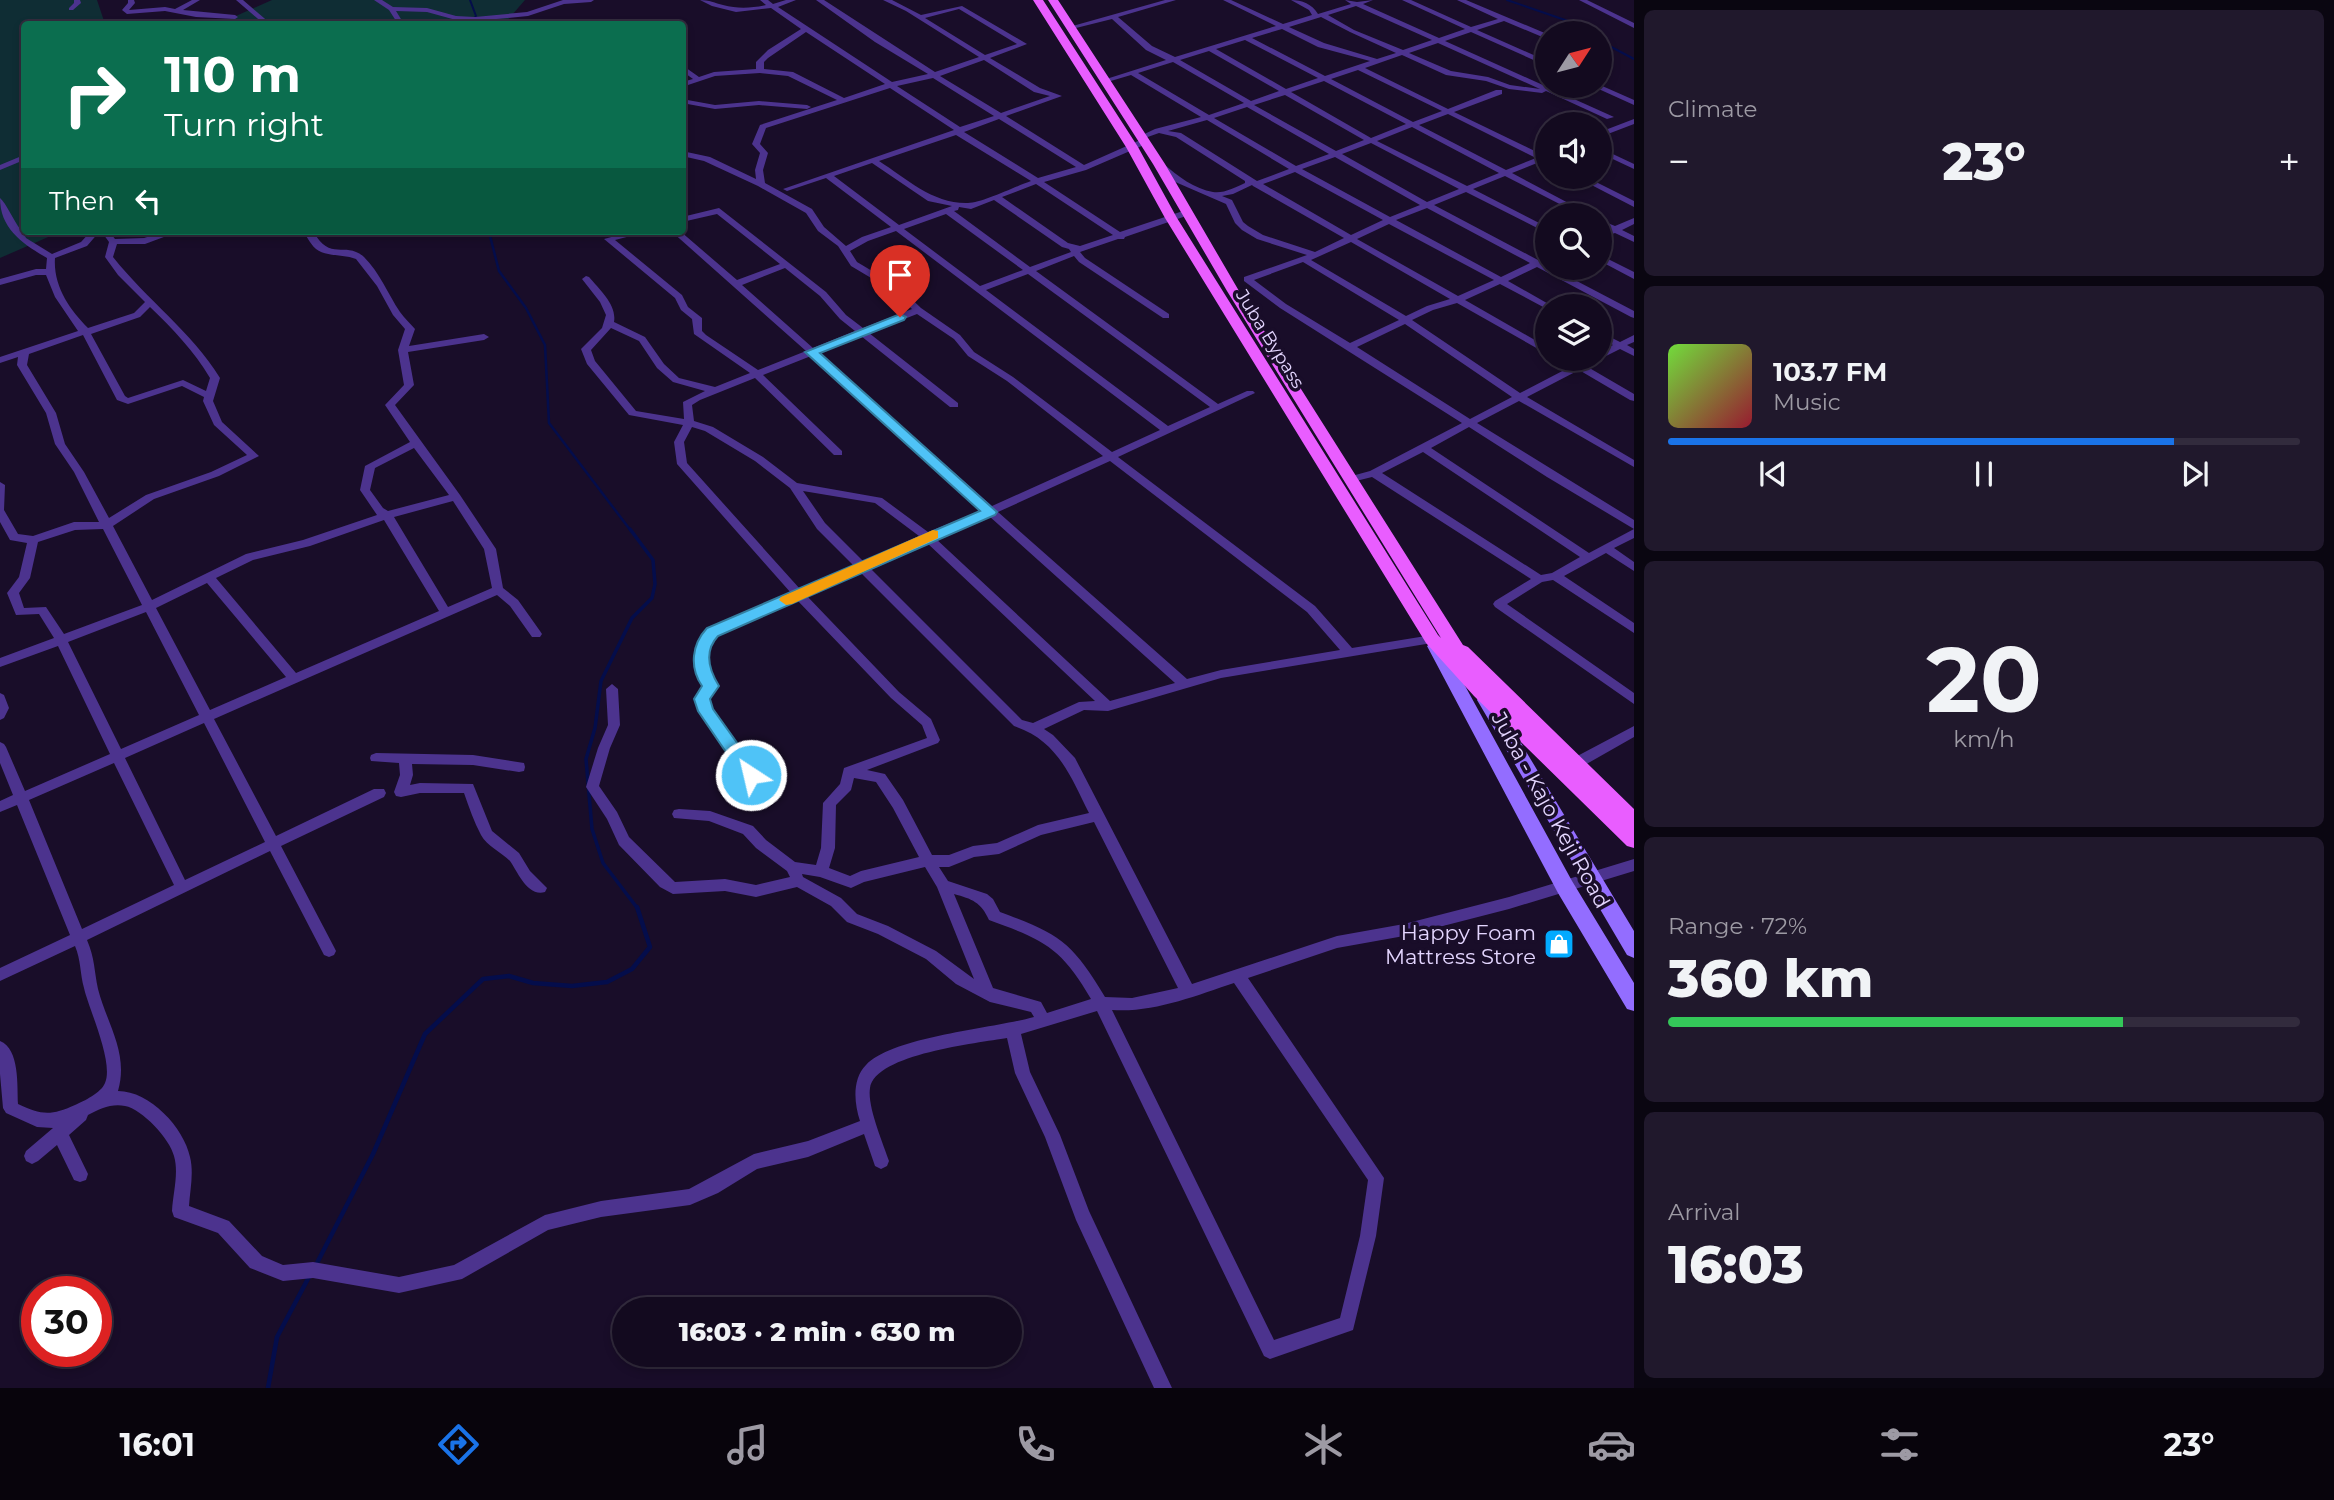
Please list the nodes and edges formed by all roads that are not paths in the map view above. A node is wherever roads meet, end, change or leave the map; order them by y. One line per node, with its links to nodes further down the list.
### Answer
1 (77, 0): 24 (street)
2 (131, 0): 27 (street)
3 (239, 0): 34 (street)
4 (377, 0): 25 (street)
5 (590, 0): 25 (street)
6 (703, 0): 23 (street)
7 (763, 0): 23 (street)
8 (793, 0): 23 (street)
9 (819, 0): 54 (street)
10 (886, 0): 30 (street)
11 (1038, 0): 82 (main road, Juba Bypass)
12 (1053, 0): 37 (main road, Juba Bypass)
13 (1173, 0): 31 (street)
14 (1226, 0): 38 (street)
15 (1294, 0): 28 (street)
16 (1348, 0): 22 (street)
17 (1370, 0): 22 (street)
18 (1405, 0): 40 (street)
19 (1460, 0): 32 (street)
20 (1582, 0): 36 (street)
21 (192, 1): 26 (street)
22 (1358, 5): 28 (street); 43 (street)
23 (772, 6): 39 (street)
24 (71, 9)
25 (390, 9): 35 (street)
26 (178, 10): 27 (street); 29 (street)
27 (129, 12): 33 (street)
28 (1320, 16): 38 (street); 45 (street)
29 (235, 17)
30 (920, 17): 46 (street); 46 (street)
31 (1114, 17): 37 (street); 48 (street)
32 (1506, 18): 40 (street); 41 (street)
33 (142, 20)
34 (264, 21)
35 (399, 21)
36 (1634, 26)
37 (1072, 27): 57 (main road, Juba Bypass)
38 (1280, 28): 42 (street); 49 (street)
39 (806, 29): 52 (street); 60 (street)
40 (1472, 30): 43 (street); 47 (street)
41 (1535, 31)
42 (1246, 38): 44 (street); 56 (street)
43 (1441, 41): 45 (street); 58 (street)
44 (1210, 49): 48 (street); 62 (street)
45 (1404, 53): 49 (street); 61 (street)
46 (984, 57): 54 (street); 78 (street)
47 (1535, 59)
48 (1172, 60): 53 (street); 69 (street)
49 (1379, 61): 50 (street)
50 (1360, 68): 56 (street); 71 (street)
51 (686, 70): 55 (street)
52 (760, 71): 55 (street); 66 (street)
53 (1131, 72): 57 (street); 73 (street)
54 (935, 75): 60 (street); 93 (street)
55 (698, 79): 59 (street)
56 (1324, 79): 62 (street); 75 (street)
57 (1104, 81): 82 (main road, Juba Bypass)
58 (1535, 83)
59 (686, 84)
60 (891, 85): 66 (street); 78 (street)
61 (1535, 91)
62 (1285, 92): 69 (street); 81 (street)
63 (1499, 92): 71 (street)
64 (1612, 93): 68 (street)
65 (1569, 98): 72 (street)
66 (842, 100): 70 (street)
67 (686, 102): 70 (street)
68 (1634, 103)
69 (1249, 104): 73 (street); 85 (street)
70 (818, 108): 99 (street)
71 (1449, 112): 75 (street); 83 (street)
72 (1600, 112)
73 (1210, 117): 79 (street); 94 (street)
74 (1634, 121): 76 (street)
75 (1412, 124): 81 (street); 95 (street)
76 (1620, 126): 77 (street); 80 (street)
77 (1612, 130)
78 (961, 131): 88 (street); 97 (street)
79 (1158, 131): 82 (street); 98 (street)
80 (1634, 131)
81 (1368, 139): 85 (street); 101 (street)
82 (1139, 142): 90 (main road, Juba Bypass); 93 (street); 112 (main road, Juba Bypass)
83 (1535, 153)
84 (686, 154): 99 (street)
85 (1335, 154): 94 (street); 108 (street)
86 (1612, 156): 91 (street)
87 (21, 158): 92 (street)
88 (873, 160): 96 (street); 109 (street)
89 (1535, 162): 95 (street)
90 (1158, 164): 103 (street); 111 (main road, Juba Bypass)
91 (1634, 167)
92 (0, 168)
93 (1083, 168): 97 (street)
94 (1295, 169): 98 (street); 114 (street)
95 (1505, 172): 101 (street); 106 (street)
96 (827, 175): 100 (street); 117 (street)
97 (1037, 181): 104 (street); 126 (street)
98 (1252, 181): 103 (street); 127 (street)
99 (761, 184): 130 (street)
100 (786, 189)
101 (1468, 189): 108 (street); 116 (street)
102 (1604, 189): 107 (street)
103 (1212, 195): 132 (street)
104 (997, 198): 109 (street); 131 (street)
105 (0, 201): 119 (street)
106 (1564, 203)
107 (1634, 204)
108 (1427, 205): 114 (street); 135 (street)
109 (962, 206): 110 (street)
110 (948, 211): 117 (street); 139 (street)
111 (1186, 213): 112 (street); 191 (main road, Juba Bypass)
112 (1171, 218): 126 (street); 216 (main road, Juba Bypass)
113 (686, 219): 137 (street)
114 (1390, 220): 127 (street); 144 (street)
115 (1634, 221): 118 (street)
116 (1535, 224)
117 (898, 228): 130 (street); 147 (street)
118 (1614, 229): 128 (street)
119 (19, 232): 133 (street)
120 (92, 235): 133 (street)
121 (108, 235): 129 (street)
122 (164, 235): 129 (street)
123 (311, 235): 164 (street)
124 (627, 235): 172 (street)
125 (680, 235): 146 (street)
126 (1121, 237): 131 (street)
127 (1350, 238): 132 (street); 149 (street)
128 (1634, 239)
129 (113, 242): 150 (street)
130 (845, 250): 151 (street)
131 (1074, 251): 139 (street); 153 (street)
132 (1315, 255): 134 (street)
133 (51, 257): 141 (street)
134 (1304, 259): 154 (street); 163 (street)
135 (1535, 259)
136 (1612, 264): 140 (street)
137 (785, 265): 146 (street); 157 (street)
138 (1535, 265): 144 (street)
139 (1029, 271): 147 (street); 181 (street)
140 (1634, 276)
141 (50, 277): 145 (street); 156 (street); 166 (street)
142 (586, 279): 155 (street)
143 (1573, 280): 152 (street)
144 (1500, 281): 148 (street); 149 (street)
145 (0, 282)
146 (736, 284): 167 (street)
147 (979, 289): 184 (street)
148 (1535, 299)
149 (1458, 300): 154 (street); 161 (street)
150 (150, 302): 156 (street); 176 (street)
151 (918, 310): 157 (street); 188 (street)
152 (1634, 315)
153 (1166, 316)
154 (1406, 320): 163 (street); 177 (street)
155 (611, 324): 173 (street); 183 (street)
156 (87, 332): 176 (street)
157 (863, 332): 167 (street); 180 (street)
158 (484, 337): 164 (street)
159 (1634, 338): 162 (street)
160 (1612, 342): 162 (street)
161 (1535, 344)
162 (1620, 346): 165 (street); 168 (street)
163 (1350, 347): 182 (street)
164 (403, 349): 185 (street)
165 (1612, 350)
166 (24, 352): 169 (street); 198 (street)
167 (811, 352): 172 (street); 196 (street)
168 (1634, 353)
169 (0, 360)
170 (1569, 371): 177 (street)
171 (1590, 371): 178 (street)
172 (757, 374): 174 (street); 187 (street)
173 (687, 384): 174 (street); 179 (street)
174 (715, 390): 179 (street)
175 (1250, 393): 181 (street)
176 (209, 396): 198 (street)
177 (1519, 397): 182 (street); 189 (street)
178 (1634, 398)
179 (690, 401): 183 (street)
180 (954, 405)
181 (1218, 408): 184 (street)
182 (1469, 421): 186 (street); 199 (street)
183 (689, 423): 193 (street); 211 (street)
184 (1168, 431): 188 (street)
185 (416, 443): 194 (street); 197 (street)
186 (1424, 447): 190 (street); 204 (street)
187 (838, 453)
188 (1112, 457): 196 (street); 219 (street)
189 (1634, 464)
190 (1374, 473): 191 (street); 209 (street)
191 (1352, 479): 218 (main road, Juba Bypass)
192 (0, 485): 195 (street)
193 (794, 486): 201 (street); 205 (street)
194 (456, 496): 197 (street); 210 (street)
195 (0, 510): 202 (street)
196 (990, 512): 201 (street); 222 (street)
197 (387, 515): 208 (street); 213 (street)
198 (106, 525): 202 (street); 212 (street)
199 (1634, 525)
200 (1634, 533): 203 (street)
201 (927, 537): 205 (street); 227 (street)
202 (33, 540): 217 (street)
203 (1606, 548): 204 (street); 206 (street)
204 (1588, 556): 207 (street)
205 (862, 567): 211 (street); 230 (street)
206 (1634, 567)
207 (1555, 576): 209 (street); 214 (street)
208 (209, 578): 212 (street); 221 (street)
209 (1539, 579): 226 (street)
210 (498, 590): 213 (street); 215 (street)
211 (799, 595): 238 (street); 239 (street)
212 (148, 607): 217 (street); 229 (street)
213 (446, 613): 221 (street)
214 (1634, 629)
215 (536, 634)
216 (1432, 639): 219 (street); 224 (main road, Juba Bypass); 256 (main road, Juba - Kajo Keji Road)
217 (61, 640): 220 (street); 233 (street)
218 (1452, 641): 224 (main road, Juba Bypass); 237 (main road, Juba Bypass)
219 (1348, 651): 222 (street)
220 (0, 663)
221 (294, 679): 229 (street)
222 (1184, 684): 227 (street)
223 (612, 689): 253 (street)
224 (1480, 691): 237 (main road, Juba Bypass); 252 (main road, Juba - Kajo Keji Road)
225 (0, 698): 228 (street)
226 (1634, 699)
227 (1108, 706): 230 (street)
228 (0, 715)
229 (206, 718): 233 (street); 247 (street)
230 (1034, 728): 244 (street)
231 (1634, 731): 237 (street)
232 (0, 747): 241 (street)
233 (118, 756): 241 (street); 255 (street)
234 (376, 758): 235 (street)
235 (403, 758): 236 (street); 257 (street)
236 (519, 767)
237 (1568, 768): 245 (main road, Juba Bypass); 246 (main road, Juba Bypass)
238 (849, 772): 248 (street); 251 (street)
239 (751, 775)
240 (379, 793): 247 (street)
241 (23, 797): 242 (street); 258 (street)
242 (0, 807)
243 (680, 814): 250 (street)
244 (1097, 816): 248 (street); 264 (street)
245 (1634, 821)
246 (1634, 840)
247 (273, 844): 255 (street); 260 (street)
248 (928, 861): 251 (street); 254 (street)
249 (1634, 865): 252 (street)
250 (792, 867): 251 (street); 253 (street)
251 (821, 871)
252 (1591, 880): 256 (street); 259 (main road, Juba - Kajo Keji Road)
253 (798, 881): 263 (street)
254 (943, 885): 263 (street); 266 (street)
255 (182, 887): 258 (street)
256 (1565, 887): 262 (street); 265 (main road, Juba - Kajo Keji Road)
257 (540, 888)
258 (78, 938): 261 (street); 270 (street)
259 (1634, 949)
260 (329, 951)
261 (0, 975)
262 (1237, 975): 264 (street); 266 (street)
263 (986, 990): 267 (street)
264 (1188, 992): 266 (street)
265 (1634, 1002)
266 (1101, 1003): 267 (street)
267 (1043, 1020): 268 (street)
268 (1012, 1030): 271 (street); 276 (street)
269 (0, 1048): 270 (street)
270 (93, 1104): 271 (street); 272 (street)
271 (869, 1125): 274 (street)
272 (60, 1132): 273 (street); 275 (street)
273 (32, 1156)
274 (881, 1161)
275 (80, 1174)
276 (1163, 1388)

